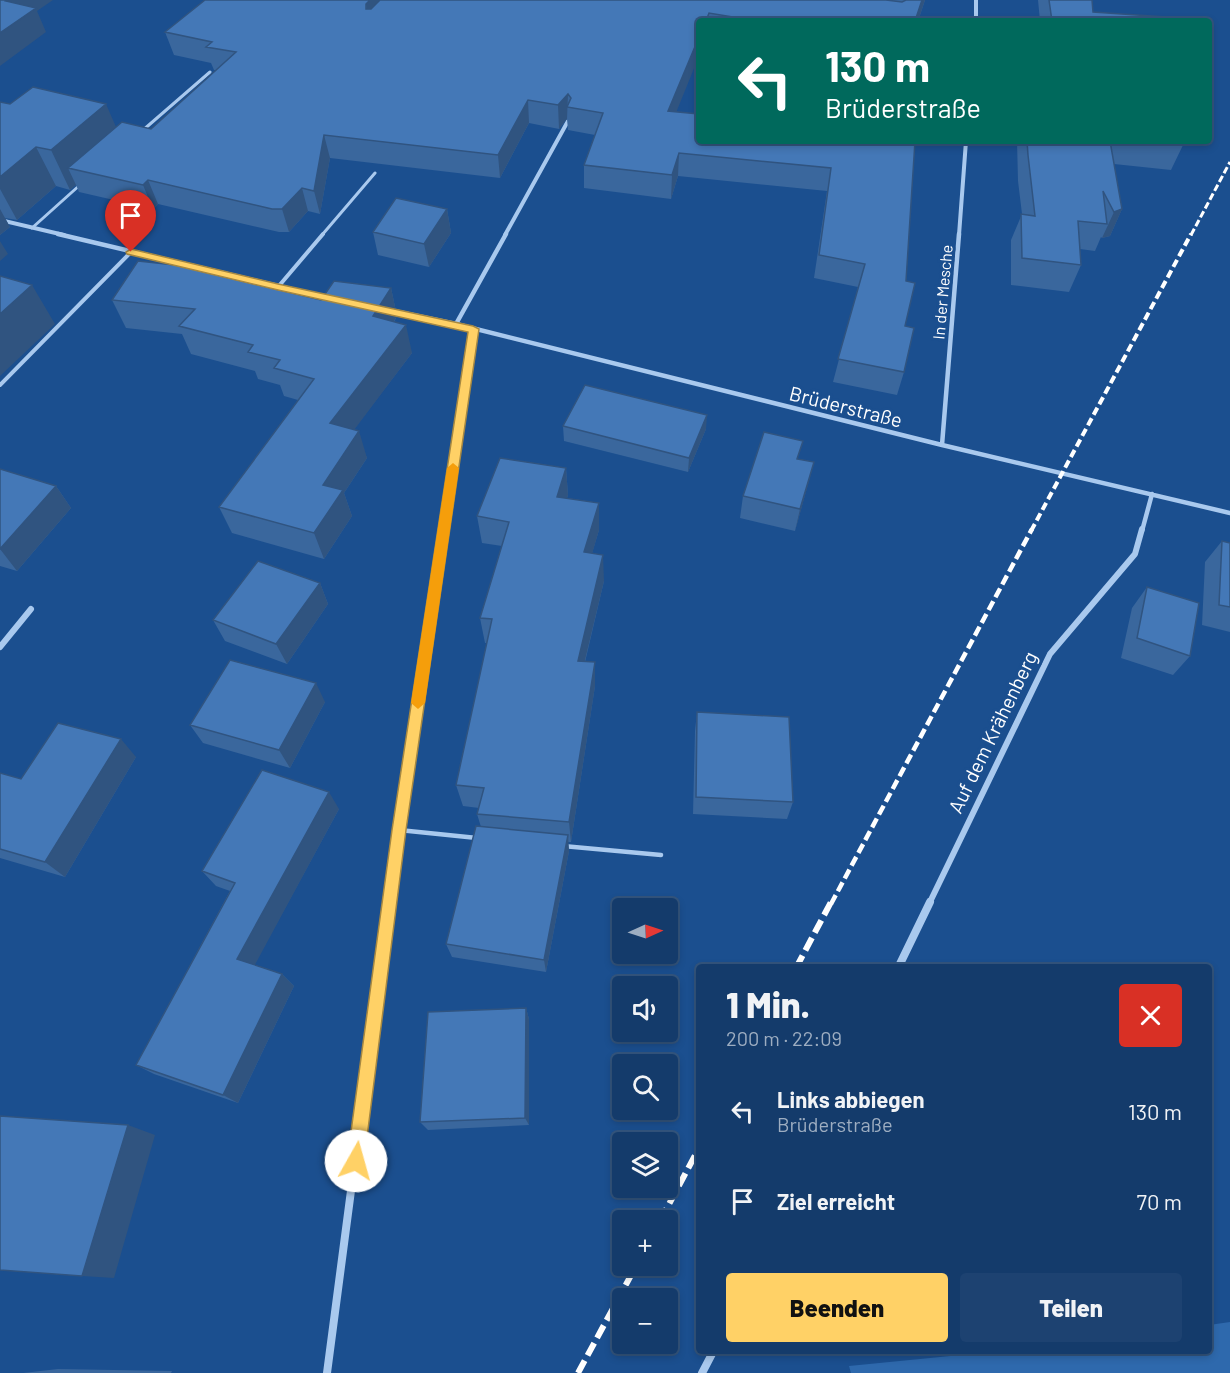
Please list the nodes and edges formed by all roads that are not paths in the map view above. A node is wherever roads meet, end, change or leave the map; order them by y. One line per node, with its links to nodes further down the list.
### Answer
1 (976, 0): 2 (street)
2 (976, 18)
3 (210, 72): 5 (lane)
4 (568, 121): 15 (street)
5 (138, 135)
6 (966, 144): 18 (street, In der Mesche)
7 (375, 172): 12 (lane)
8 (85, 181): 10 (lane)
9 (0, 220): 10 (street)
10 (32, 228): 11 (street)
11 (131, 252): 12 (street); 17 (lane)
12 (278, 287): 13 (street)
13 (333, 299)
14 (378, 308): 15 (street, Brüderstraße)
15 (456, 324): 16 (street, Brüderstraße)
16 (473, 329): 18 (street, Brüderstraße); 23 (street)
17 (0, 386)
18 (942, 445): 19 (street, Brüderstraße)
19 (1152, 494): 20 (street, Brüderstraße); 27 (street, Auf dem Krähenberg)
20 (1230, 513)
21 (31, 609): 22 (street)
22 (0, 646)
23 (399, 830): 24 (lane); 29 (street)
24 (482, 838)
25 (554, 845): 26 (lane)
26 (661, 855)
27 (900, 964)
28 (712, 1354): 30 (street)
29 (327, 1373)
30 (702, 1373)

